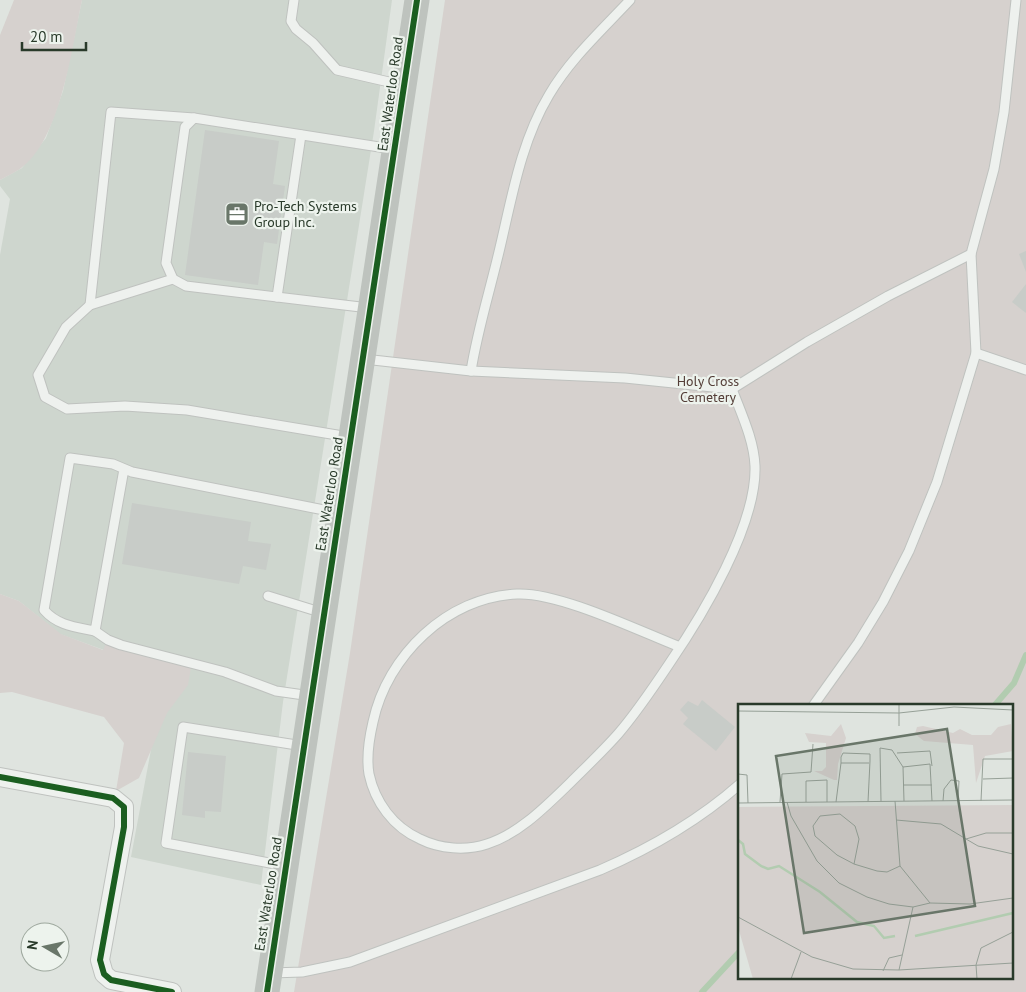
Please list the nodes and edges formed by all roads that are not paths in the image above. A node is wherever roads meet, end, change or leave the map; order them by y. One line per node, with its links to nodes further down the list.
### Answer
1 (294, 0): 5 (lane)
2 (417, 0): 5 (main road, East Waterloo Road)
3 (630, 0): 17 (lane)
4 (1016, 0): 9 (lane)
5 (404, 86): 8 (main road, East Waterloo Road)
6 (194, 118): 7 (lane); 10 (lane); 12 (lane)
7 (300, 135): 8 (lane); 11 (lane)
8 (395, 150): 13 (main road, East Waterloo Road)
9 (971, 254): 14 (lane); 18 (lane)
10 (173, 279): 11 (lane); 12 (lane)
11 (277, 297): 13 (lane)
12 (90, 305): 19 (lane)
13 (370, 309): 15 (main road, East Waterloo Road)
14 (976, 353): 16 (lane); 27 (lane)
15 (362, 359): 17 (lane); 19 (main road, East Waterloo Road)
16 (1026, 370)
17 (472, 371): 18 (lane)
18 (732, 389): 25 (lane)
19 (350, 437): 21 (main road, East Waterloo Road)
20 (124, 469): 21 (lane); 24 (lane); 24 (lane)
21 (339, 514): 23 (main road, East Waterloo Road)
22 (268, 596): 23 (lane)
23 (324, 613): 26 (main road, East Waterloo Road)
24 (95, 631): 26 (lane)
25 (680, 647): 25 (lane)
26 (311, 696): 28 (main road, East Waterloo Road)
27 (814, 704)
28 (303, 746): 31 (main road, East Waterloo Road); 31 (lane)
29 (0, 777): 33 (street)
30 (738, 786): 32 (lane)
31 (285, 866): 32 (main road, East Waterloo Road)
32 (268, 982)
33 (172, 992)

